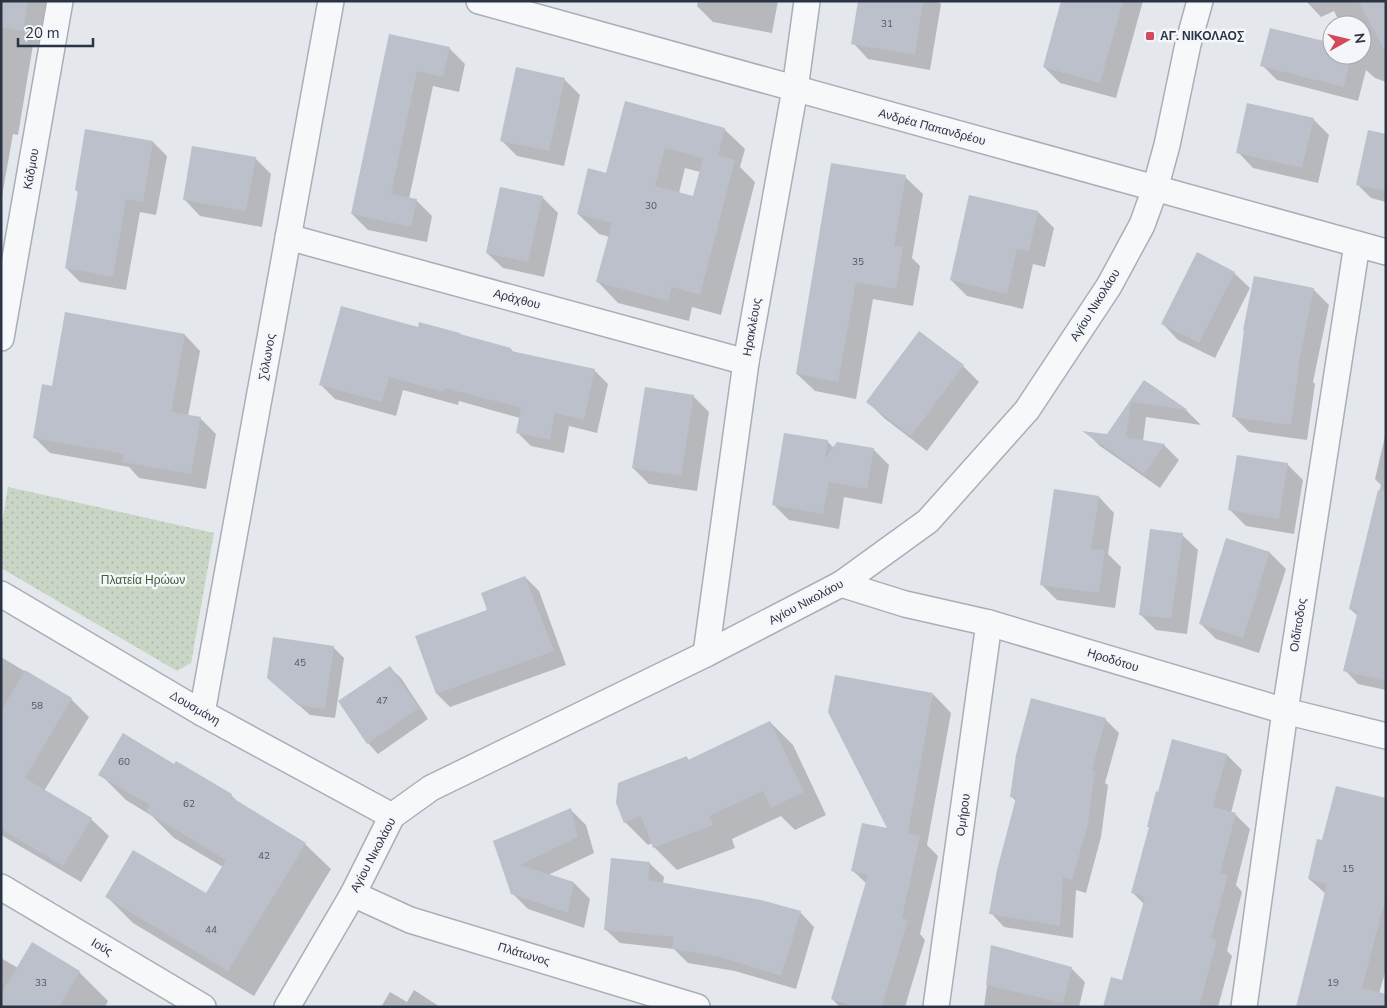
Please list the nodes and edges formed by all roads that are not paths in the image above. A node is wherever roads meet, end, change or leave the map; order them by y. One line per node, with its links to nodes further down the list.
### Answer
1 (60, 1): 11 (street, Κάδμου)
2 (331, 1): 8 (street, Σόλωνος)
3 (479, 1): 6 (street, Ανδρέα Παπανδρέου)
4 (807, 1): 6 (street, Ηρακλέους)
5 (1200, 1): 7 (street, Αγίου Νικολάου)
6 (795, 89): 7 (street, Ανδρέα Παπανδρέου); 12 (street, Ηρακλέους)
7 (1155, 189): 9 (street, Ανδρέα Παπανδρέου); 13 (street, Αγίου Νικολάου)
8 (288, 237): 12 (street, Αράχθου); 18 (street, Σόλωνος)
9 (1357, 244): 10 (street, Ανδρέα Παπανδρέου); 17 (street, Οιδίποδος)
10 (1386, 252)
11 (1, 338)
12 (746, 362): 16 (street, Ηρακλέους)
13 (841, 584): 15 (street, Ηροδότου); 16 (street, Αγίου Νικολάου)
14 (1, 594): 18 (street, Δουσμάνη)
15 (989, 623): 17 (street, Ηροδότου); 26 (street, Ομήρου)
16 (706, 654): 20 (street, Αγίου Νικολάου)
17 (1285, 711): 19 (street, Ηροδότου); 27 (street, Οιδίποδος)
18 (202, 713): 20 (street, Δουσμάνη)
19 (1386, 736)
20 (392, 816): 22 (street, Αγίου Νικολάου)
21 (1, 887): 23 (street, Ιούς)
22 (353, 894): 24 (street, Αγίου Νικολάου); 25 (street, Πλάτωνος)
23 (204, 1007)
24 (287, 1007)
25 (698, 1007)
26 (936, 1007)
27 (1244, 1007)

